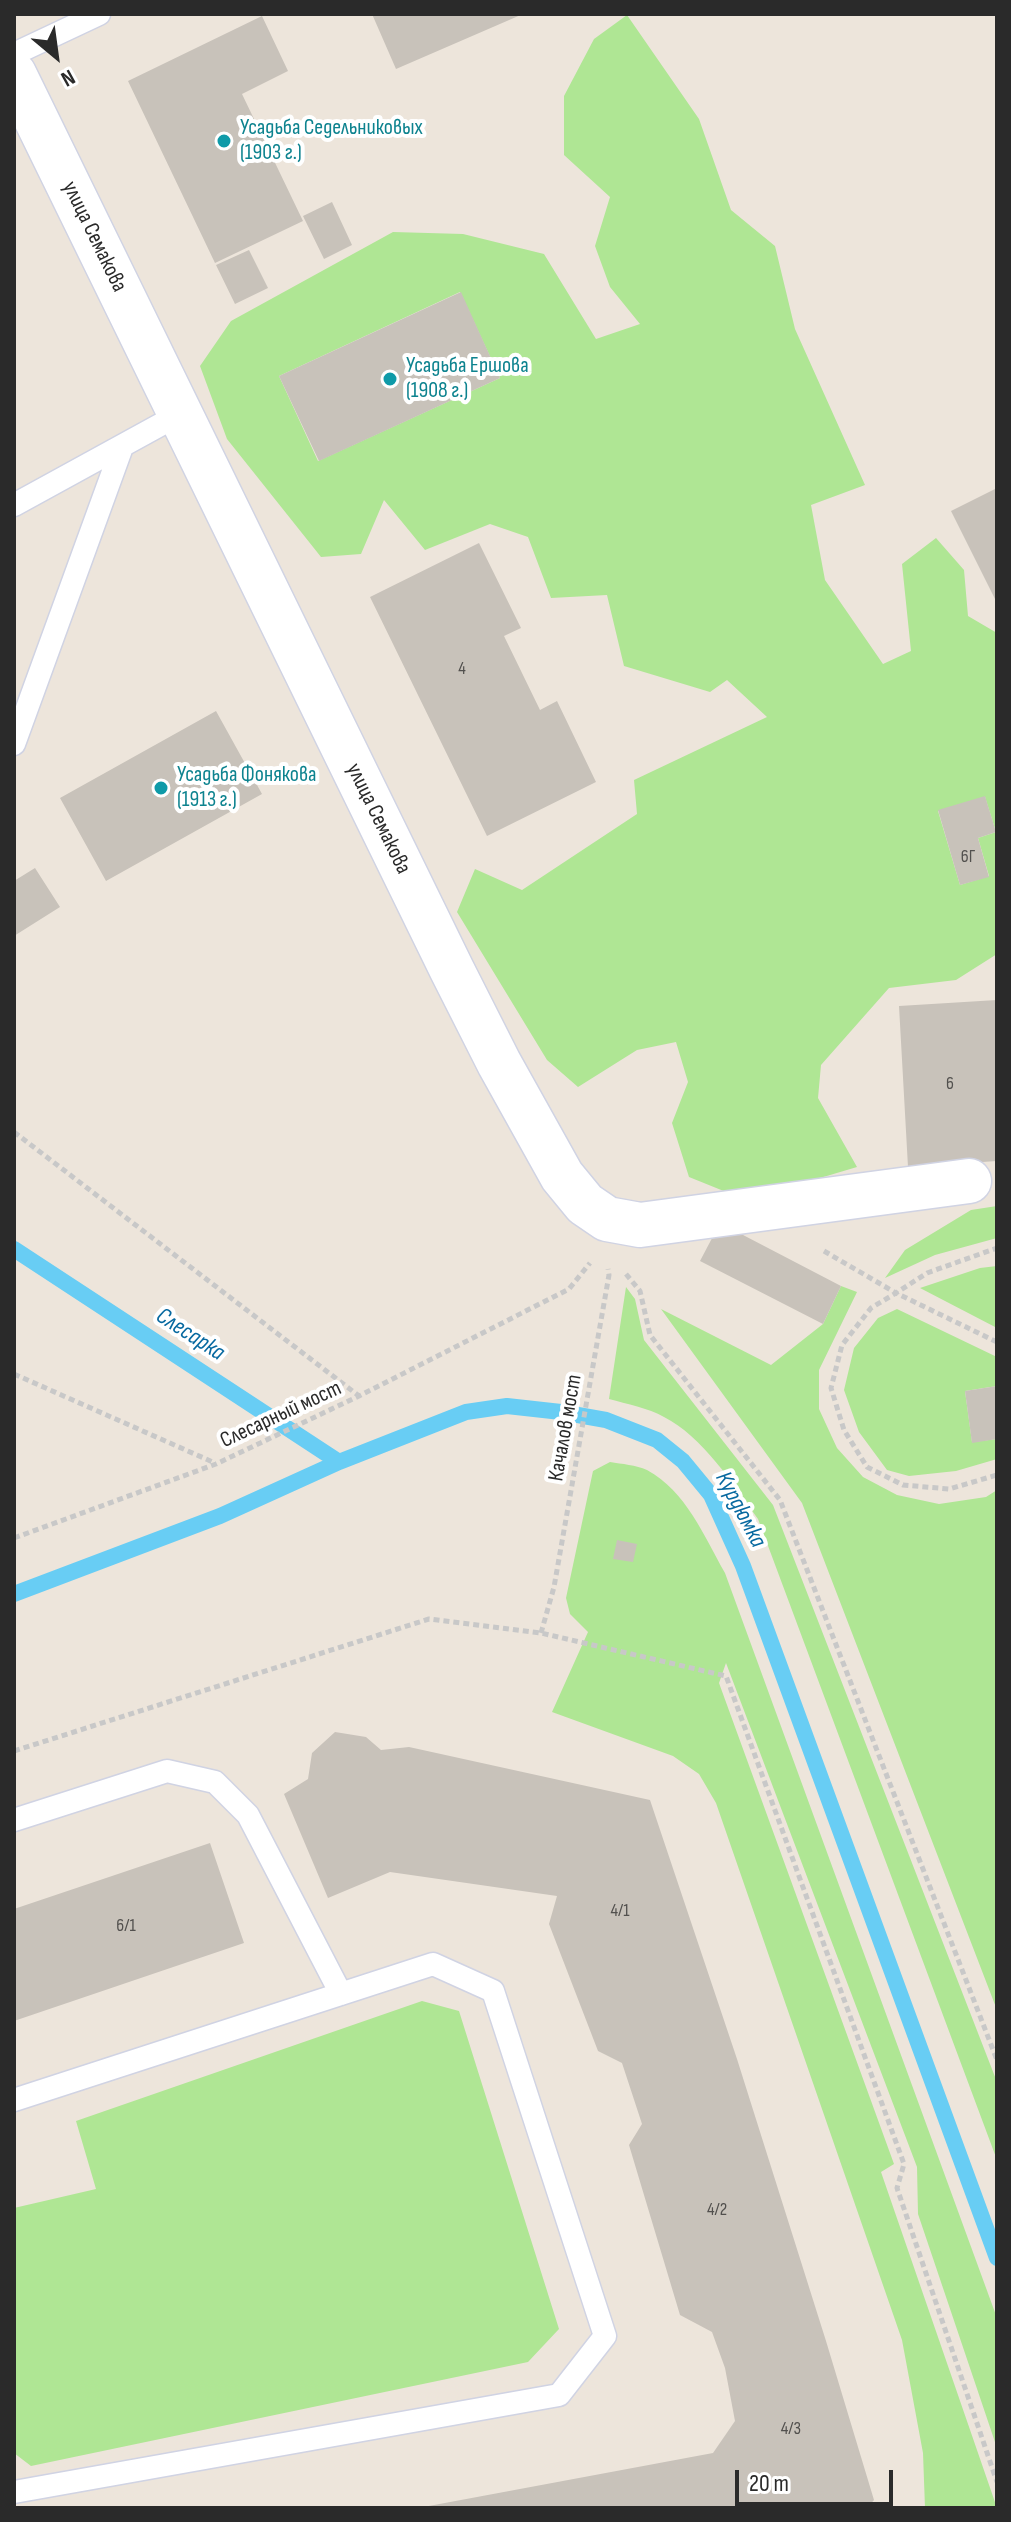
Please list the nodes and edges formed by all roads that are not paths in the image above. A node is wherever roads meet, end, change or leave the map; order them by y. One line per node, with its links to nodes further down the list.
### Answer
1 (99, 14): 2 (lane)
2 (14, 54)
3 (14, 74): 4 (street, улица Семакова)
4 (180, 414): 5 (lane); 8 (street, улица Семакова)
5 (122, 447): 6 (lane); 7 (lane)
6 (14, 505)
7 (14, 744)
8 (969, 1181)
9 (14, 1820): 10 (lane)
10 (341, 1994): 11 (lane); 12 (lane)
11 (14, 2100)
12 (14, 2492)

